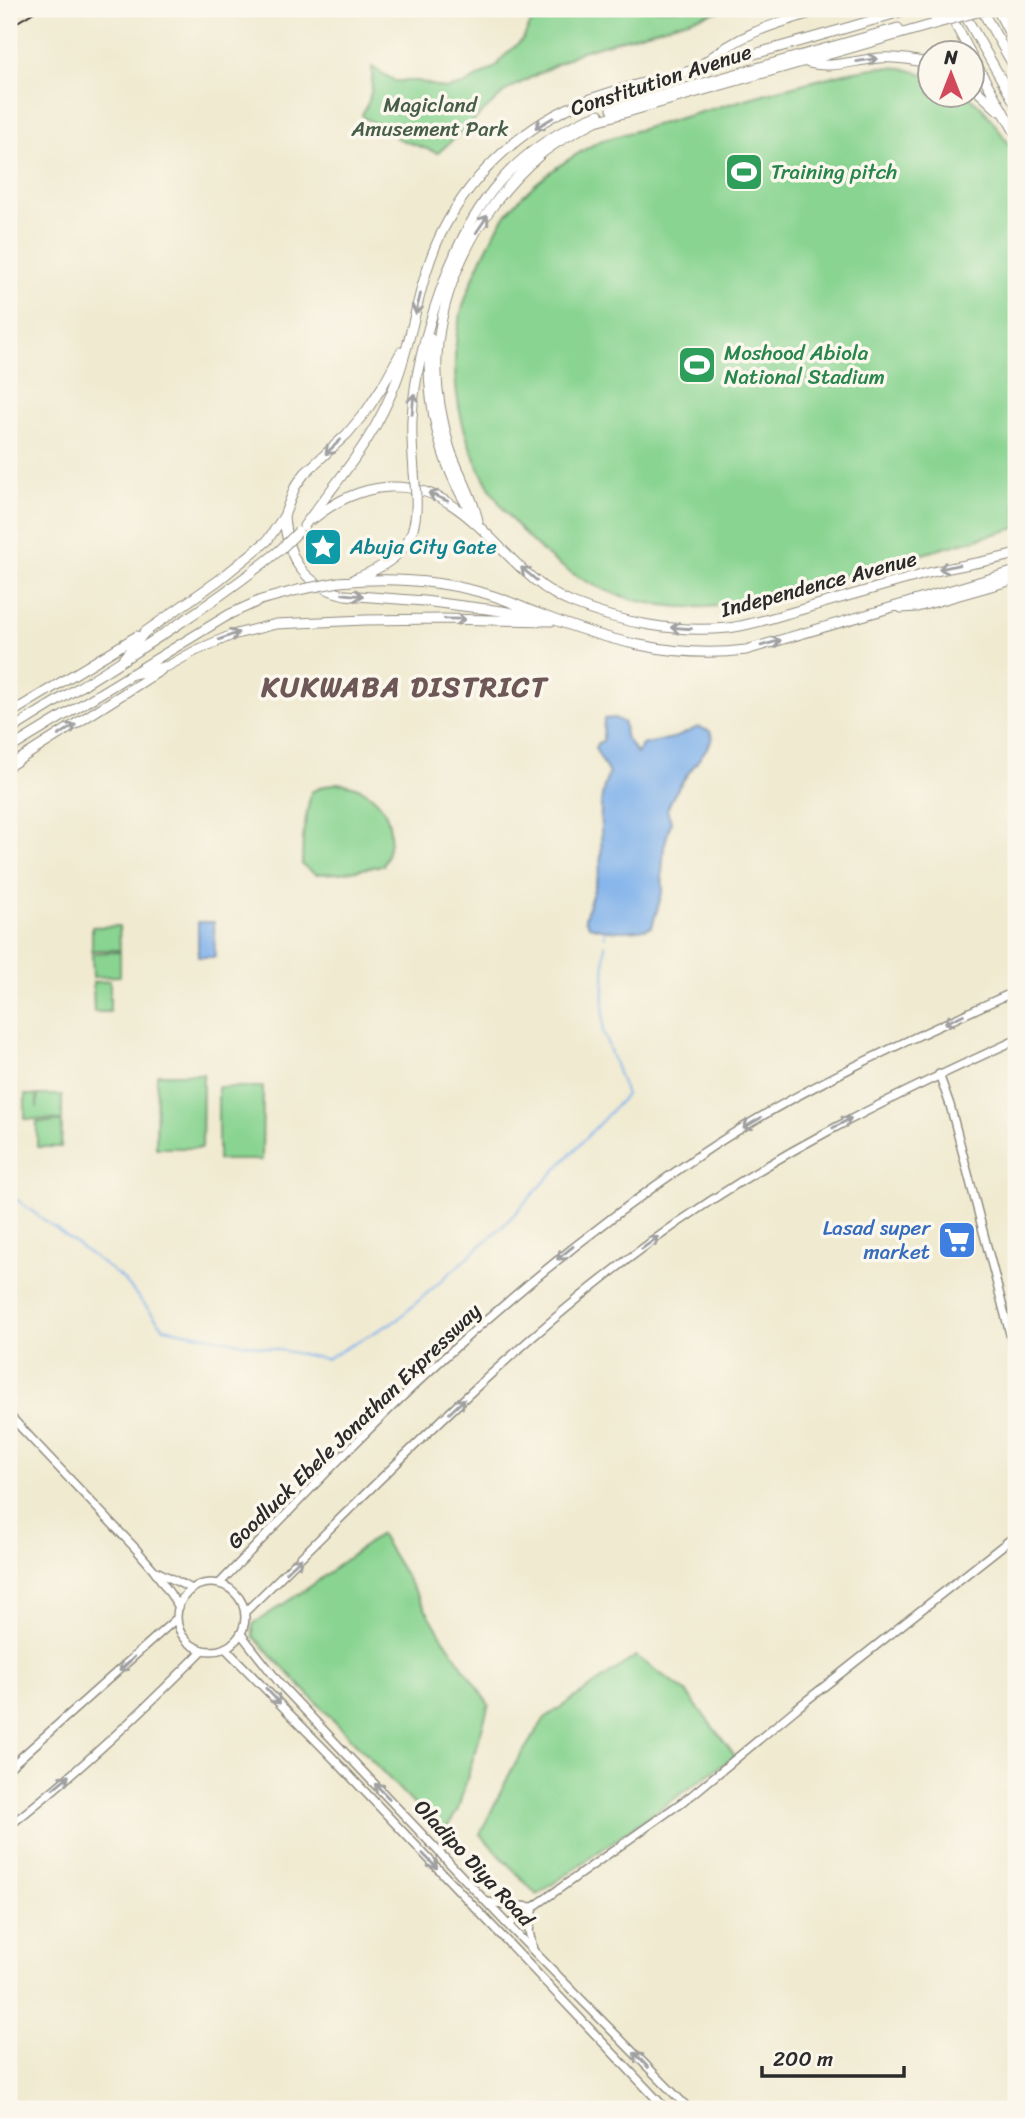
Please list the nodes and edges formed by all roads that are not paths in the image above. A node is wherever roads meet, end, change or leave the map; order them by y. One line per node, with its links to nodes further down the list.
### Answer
1 (824, 9): 16 (highway)
2 (909, 9): 16 (highway, Constitution Avenue)
3 (947, 9): 11 (highway)
4 (963, 9): 8 (highway, Constitution Avenue, bridge); 20 (highway)
5 (981, 9): 17 (highway)
6 (988, 9): 8 (highway, bridge)
7 (998, 9): 12 (highway)
8 (937, 20): 9 (highway, Constitution Avenue); 10 (highway)
9 (923, 21): 10 (highway); 13 (highway, Constitution Avenue)
10 (914, 29): 13 (highway)
11 (962, 38)
12 (1016, 45)
13 (799, 60): 14 (highway, one-way to 14); 15 (highway, Constitution Avenue)
14 (916, 61)
15 (777, 65): 22 (highway); 23 (highway, Constitution Avenue)
16 (696, 69): 27 (highway, Constitution Avenue, one-way to 27)
17 (1016, 71)
18 (986, 82): 21 (highway)
19 (986, 98): 21 (highway)
20 (1016, 105)
21 (1015, 133)
22 (542, 153): 23 (highway); 24 (highway, one-way to 22)
23 (499, 181): 25 (highway, Constitution Avenue)
24 (469, 244): 25 (highway); 29 (highway)
25 (447, 271): 26 (highway, Constitution Avenue)
26 (434, 307): 28 (highway); 37 (highway, Constitution Avenue, one-way to 26, bridge)
27 (412, 331): 30 (highway, one-way to 30); 32 (highway, Constitution Avenue)
28 (437, 431): 29 (highway); 31 (highway)
29 (448, 442): 31 (highway)
30 (284, 516): 39 (highway, one-way to 39); 40 (highway)
31 (478, 522): 33 (highway)
32 (301, 529): 33 (highway, Independence Avenue, one-way to 32); 41 (highway, bridge)
33 (490, 539): 34 (highway, Independence Avenue, one-way to 33)
34 (1016, 555)
35 (1016, 571): 38 (highway, Independence Avenue)
36 (1016, 579): 38 (highway)
37 (342, 582): 39 (highway, Independence Avenue); 43 (highway, bridge)
38 (886, 609): 39 (highway, Independence Avenue, one-way to 38)
39 (561, 622): 42 (highway, one-way to 39)
40 (145, 632): 41 (highway); 45 (highway)
41 (121, 661): 44 (highway)
42 (168, 666): 43 (highway); 49 (highway, one-way to 42)
43 (129, 675): 48 (highway)
44 (43, 710): 46 (highway); 47 (highway)
45 (9, 714)
46 (9, 720)
47 (9, 731)
48 (9, 749)
49 (9, 766)
50 (1016, 991): 57 (main road, Goodluck Ebele Jonathan Expressway, one-way to 57)
51 (1016, 1040): 52 (main road)
52 (939, 1074): 53 (main road); 60 (main road, one-way to 52)
53 (1016, 1357)
54 (9, 1415): 56 (main road)
55 (1016, 1535): 68 (main road)
56 (153, 1570): 58 (main road); 59 (main road)
57 (219, 1584): 58 (main road); 60 (main road)
58 (192, 1589): 59 (main road)
59 (179, 1607): 61 (main road)
60 (245, 1612): 62 (main road)
61 (177, 1618): 64 (main road); 65 (main road, one-way to 65)
62 (241, 1634): 63 (main road); 67 (main road, Oladipo Diya Road, one-way to 62)
63 (225, 1648): 64 (main road); 71 (main road, Oladipo Diya Road, one-way to 71)
64 (203, 1650): 66 (main road, one-way to 64)
65 (9, 1768)
66 (9, 1826)
67 (487, 1902): 68 (main road); 69 (main road, Oladipo Diya Road)
68 (534, 1907): 69 (main road); 70 (main road)
69 (508, 1925): 70 (main road, Oladipo Diya Road)
70 (533, 1950): 72 (main road, Oladipo Diya Road, one-way to 70)
71 (666, 2109)
72 (689, 2109)

